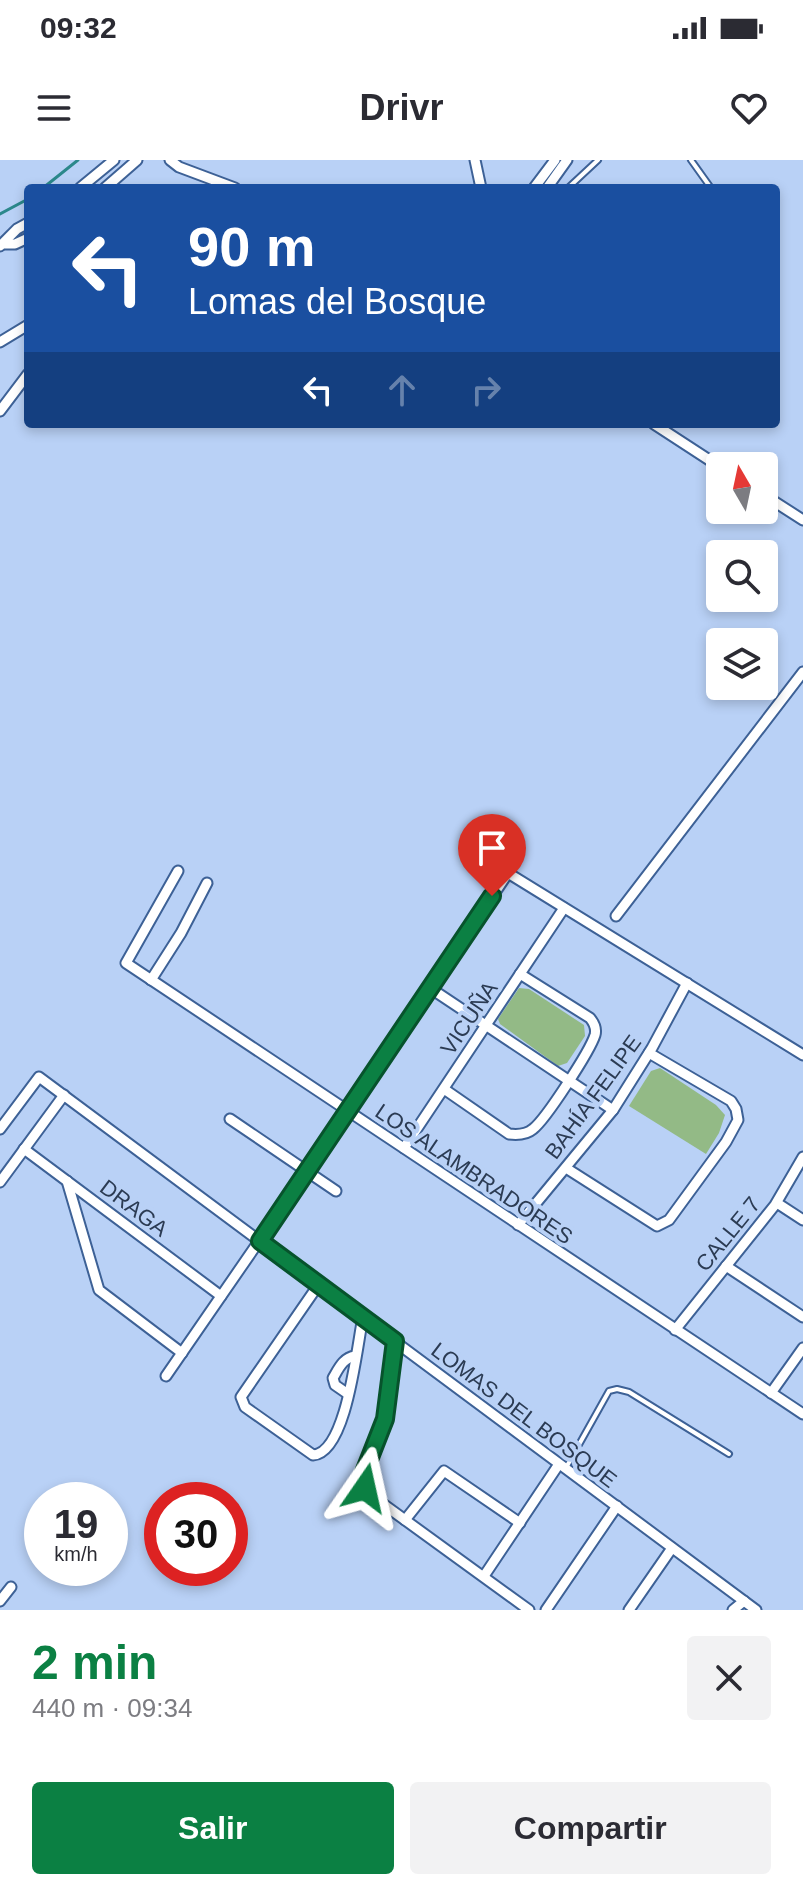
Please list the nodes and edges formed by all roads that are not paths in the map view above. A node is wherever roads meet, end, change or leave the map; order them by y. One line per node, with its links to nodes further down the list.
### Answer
1 (114, 160): 9 (street)
2 (137, 160): 10 (street)
3 (170, 160): 11 (street)
4 (475, 160): 12 (street)
5 (555, 160): 13 (street)
6 (567, 160): 14 (street)
7 (598, 160): 15 (lane)
8 (691, 160): 16 (lane)
9 (85, 184)
10 (110, 184)
11 (224, 184)
12 (480, 184)
13 (537, 184)
14 (550, 184)
15 (572, 184)
16 (708, 184)
17 (24, 225): 19 (street)
18 (24, 240): 19 (street)
19 (3, 245)
20 (24, 327): 21 (street)
21 (0, 342)
22 (24, 379): 23 (street)
23 (0, 411)
24 (660, 428): 25 (street)
25 (706, 458)
26 (778, 504): 27 (street)
27 (803, 520)
28 (803, 672): 32 (street)
29 (178, 871): 34 (street, LOS ALAMBRADORES)
30 (207, 883): 34 (street)
31 (564, 908): 33 (street, VICUÑA); 35 (street); 36 (street)
32 (616, 916)
33 (520, 974): 37 (street, VICUÑA); 40 (street)
34 (151, 980): 44 (street, LOS ALAMBRADORES)
35 (687, 983): 38 (street, BAHÍA FELIPE); 39 (street)
36 (430, 988): 37 (street); 44 (street)
37 (486, 1025): 40 (street); 41 (street, VICUÑA)
38 (649, 1053): 43 (street, BAHÍA FELIPE); 50 (street)
39 (803, 1055)
40 (569, 1080): 41 (street); 43 (street)
41 (444, 1089): 47 (street, VICUÑA)
42 (64, 1095): 46 (street, LOMAS DEL BOSQUE); 48 (street); 59 (street, LOMAS DEL BOSQUE)
43 (613, 1110): 50 (street, BAHÍA FELIPE)
44 (348, 1112): 47 (street, LOS ALAMBRADORES); 51 (street)
45 (230, 1119): 51 (street)
46 (0, 1129)
47 (404, 1148): 58 (street, LOS ALAMBRADORES)
48 (24, 1149): 53 (street, DRAGA); 54 (street)
49 (803, 1157): 52 (street, CALLE 7)
50 (566, 1168): 58 (street, BAHÍA FELIPE)
51 (307, 1171): 55 (street); 59 (street)
52 (800, 1172): 56 (street, CALLE 7)
53 (67, 1181): 62 (street, DRAGA); 68 (street)
54 (0, 1182)
55 (336, 1191)
56 (777, 1203): 57 (street); 60 (street, CALLE 7)
57 (803, 1220)
58 (518, 1225): 65 (street, LOS ALAMBRADORES)
59 (260, 1241): 61 (street, LOMAS DEL BOSQUE); 62 (street)
60 (726, 1266): 64 (street); 65 (street, CALLE 7)
61 (319, 1284): 63 (street, LOMAS DEL BOSQUE); 72 (street)
62 (221, 1296): 68 (street)
63 (363, 1317): 66 (street, LOMAS DEL BOSQUE); 69 (street)
64 (803, 1317)
65 (675, 1330): 71 (street, LOS ALAMBRADORES)
66 (395, 1341): 75 (street, LOMAS DEL BOSQUE); 77 (street)
67 (803, 1348): 71 (street)
68 (182, 1353): 70 (street)
69 (355, 1356): 72 (street); 72 (street)
70 (166, 1376)
71 (771, 1393): 73 (street, LOS ALAMBRADORES)
72 (348, 1394)
73 (803, 1414)
74 (729, 1454): 75 (lane)
75 (563, 1466): 76 (street, LOMAS DEL BOSQUE); 78 (street)
76 (617, 1506): 79 (street, LOMAS DEL BOSQUE); 85 (street)
77 (405, 1520): 78 (street); 80 (street)
78 (520, 1523): 80 (street)
79 (672, 1548): 83 (street, LOMAS DEL BOSQUE); 86 (street)
80 (484, 1576): 84 (street)
81 (11, 1587): 82 (street)
82 (0, 1601)
83 (744, 1601): 87 (street); 88 (street, LOMAS DEL BOSQUE)
84 (529, 1610)
85 (546, 1610)
86 (629, 1610)
87 (733, 1610)
88 (756, 1610)

